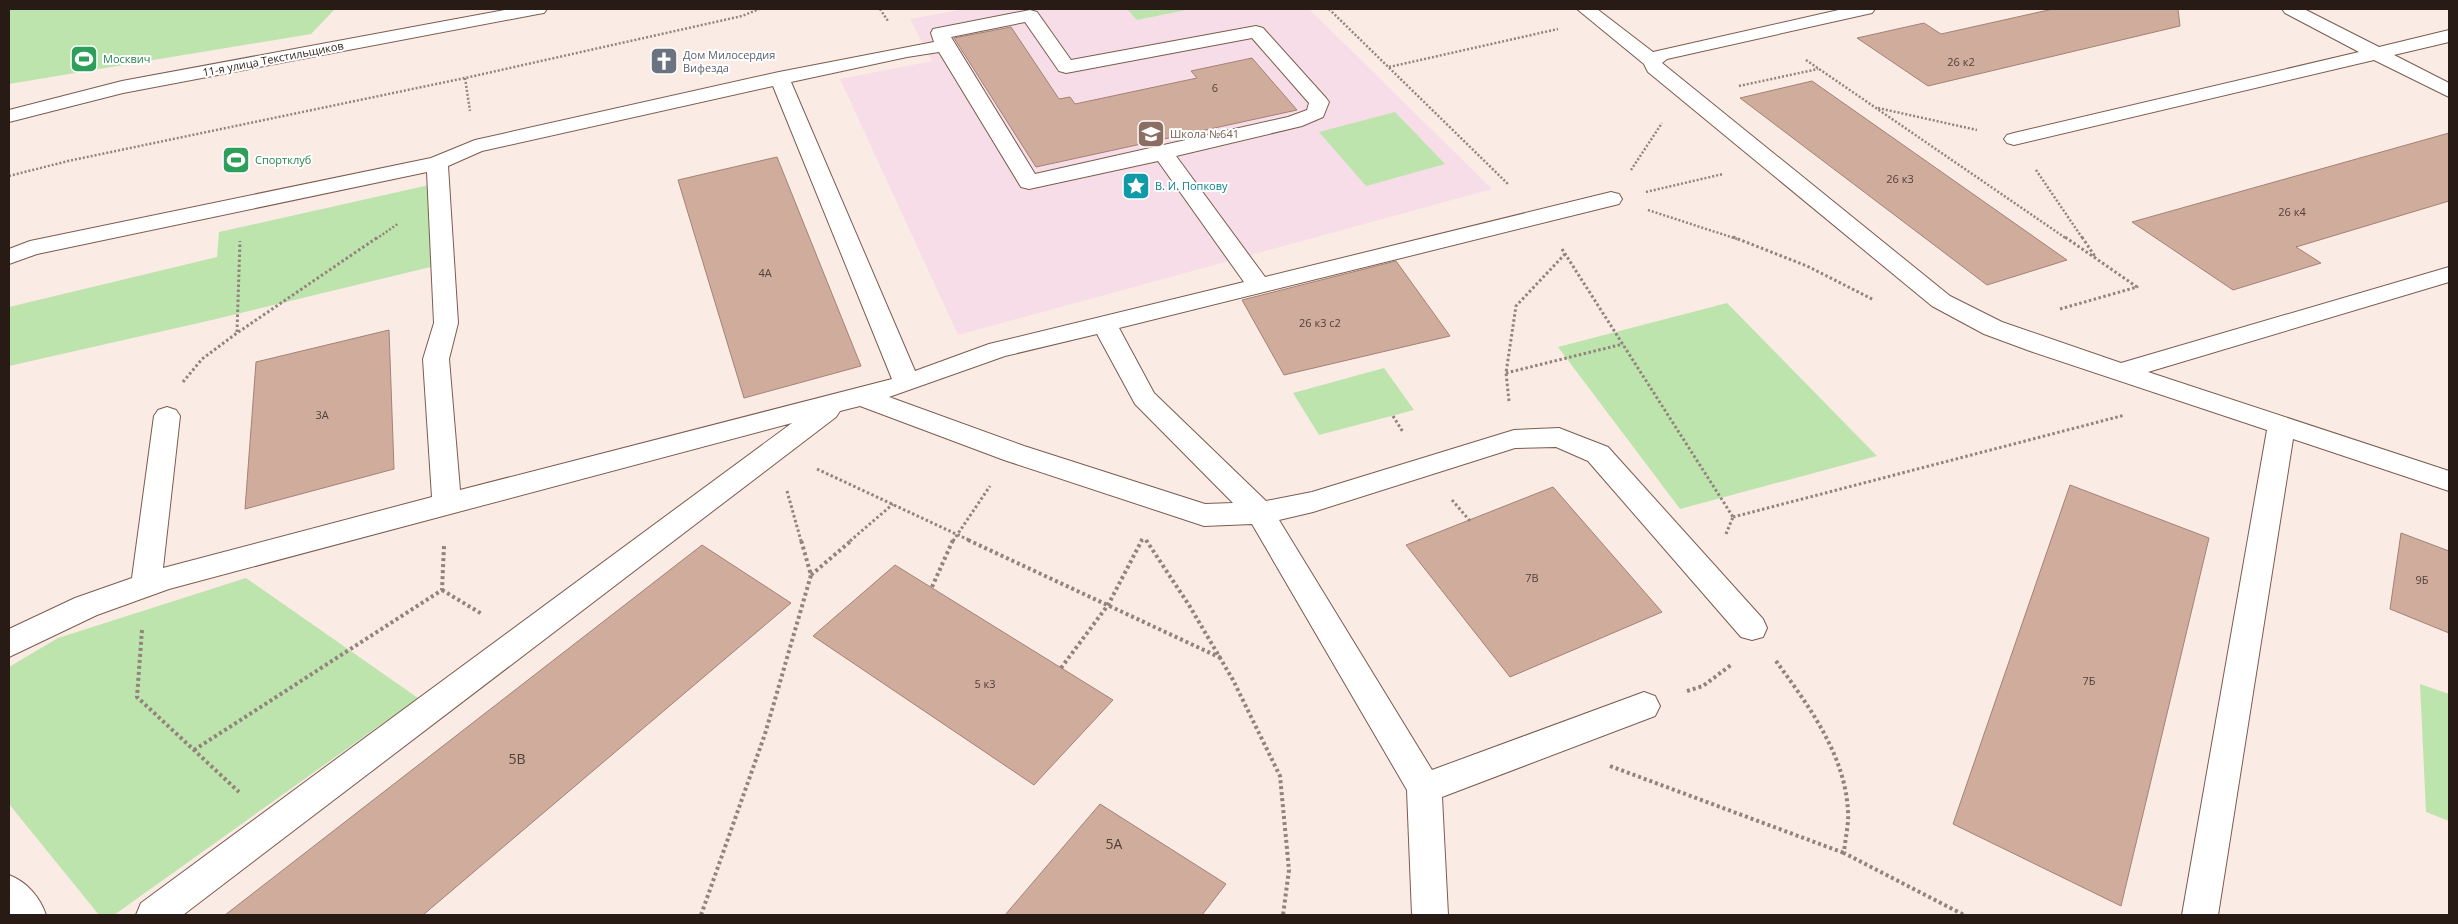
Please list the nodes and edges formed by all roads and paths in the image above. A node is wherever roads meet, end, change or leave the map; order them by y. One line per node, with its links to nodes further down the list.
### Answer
1 (538, 9): 18 (street, 11-я улица Текстильщиков)
2 (759, 9): 23 (path)
3 (1329, 9): 12 (path)
4 (1866, 9): 7 (street)
5 (2291, 9): 10 (street)
6 (1593, 14): 11 (street); 12 (path)
7 (1764, 31): 11 (street); 13 (path)
8 (2449, 36): 10 (street)
9 (945, 46): 14 (street); 20 (street); 20 (street)
10 (2377, 52): 15 (street); 19 (street)
11 (1652, 60): 16 (street)
12 (1388, 67): 26 (path)
13 (1819, 69): 16 (path); 17 (path)
14 (779, 78): 21 (street); 39 (street)
15 (2449, 91)
16 (1686, 94): 22 (street); 25 (path)
17 (1875, 108): 19 (path); 30 (path)
18 (9, 116)
19 (2014, 138): 30 (path)
20 (1163, 153): 32 (street)
21 (437, 163): 24 (street); 29 (street)
22 (1772, 163): 25 (path); 34 (street)
23 (9, 176)
24 (439, 196): 35 (path); 49 (street)
25 (1611, 199): 26 (street)
26 (1541, 216): 28 (path); 32 (street)
27 (240, 241): 35 (path)
28 (1565, 254): 36 (path); 38 (path)
29 (9, 257)
30 (2097, 260): 34 (path)
31 (2449, 274): 37 (street)
32 (1259, 285): 33 (street)
33 (1104, 324): 39 (street); 51 (street)
34 (1993, 328): 37 (street)
35 (236, 333): 42 (path)
36 (1623, 344): 38 (path); 40 (path)
37 (2123, 371): 40 (street)
38 (1506, 373): 44 (path)
39 (907, 383): 41 (street)
40 (2198, 396): 43 (street)
41 (850, 400): 45 (street); 46 (street); 49 (street)
42 (167, 416): 55 (street)
43 (2282, 424): 47 (street); 75 (street)
44 (1514, 439): 51 (street); 58 (street)
45 (776, 449): 50 (path); 54 (path); 66 (street)
46 (1014, 453): 48 (street); 52 (path)
47 (2449, 481)
48 (1148, 496): 51 (street); 53 (path)
49 (447, 504): 55 (street); 64 (path)
50 (893, 504): 52 (path); 54 (path)
51 (1260, 514): 65 (street)
52 (956, 534): 56 (path); 57 (path)
53 (1143, 536): 57 (path); 60 (path)
54 (811, 575): 71 (path)
55 (146, 585): 59 (street); 64 (path)
56 (932, 587)
57 (1108, 605): 60 (path); 61 (path)
58 (1752, 628): 62 (path); 67 (path)
59 (9, 644)
60 (1221, 658): 72 (path)
61 (1061, 668)
62 (1644, 706): 63 (street)
63 (1546, 742): 65 (street); 67 (path)
64 (194, 750): 66 (path)
65 (1424, 788): 73 (street)
66 (274, 825): 70 (street)
67 (1844, 853): 74 (path)
68 (9, 892): 69 (street)
69 (28, 915)
70 (154, 915)
71 (701, 915)
72 (1284, 915)
73 (1430, 915)
74 (1964, 915)
75 (2200, 915)

